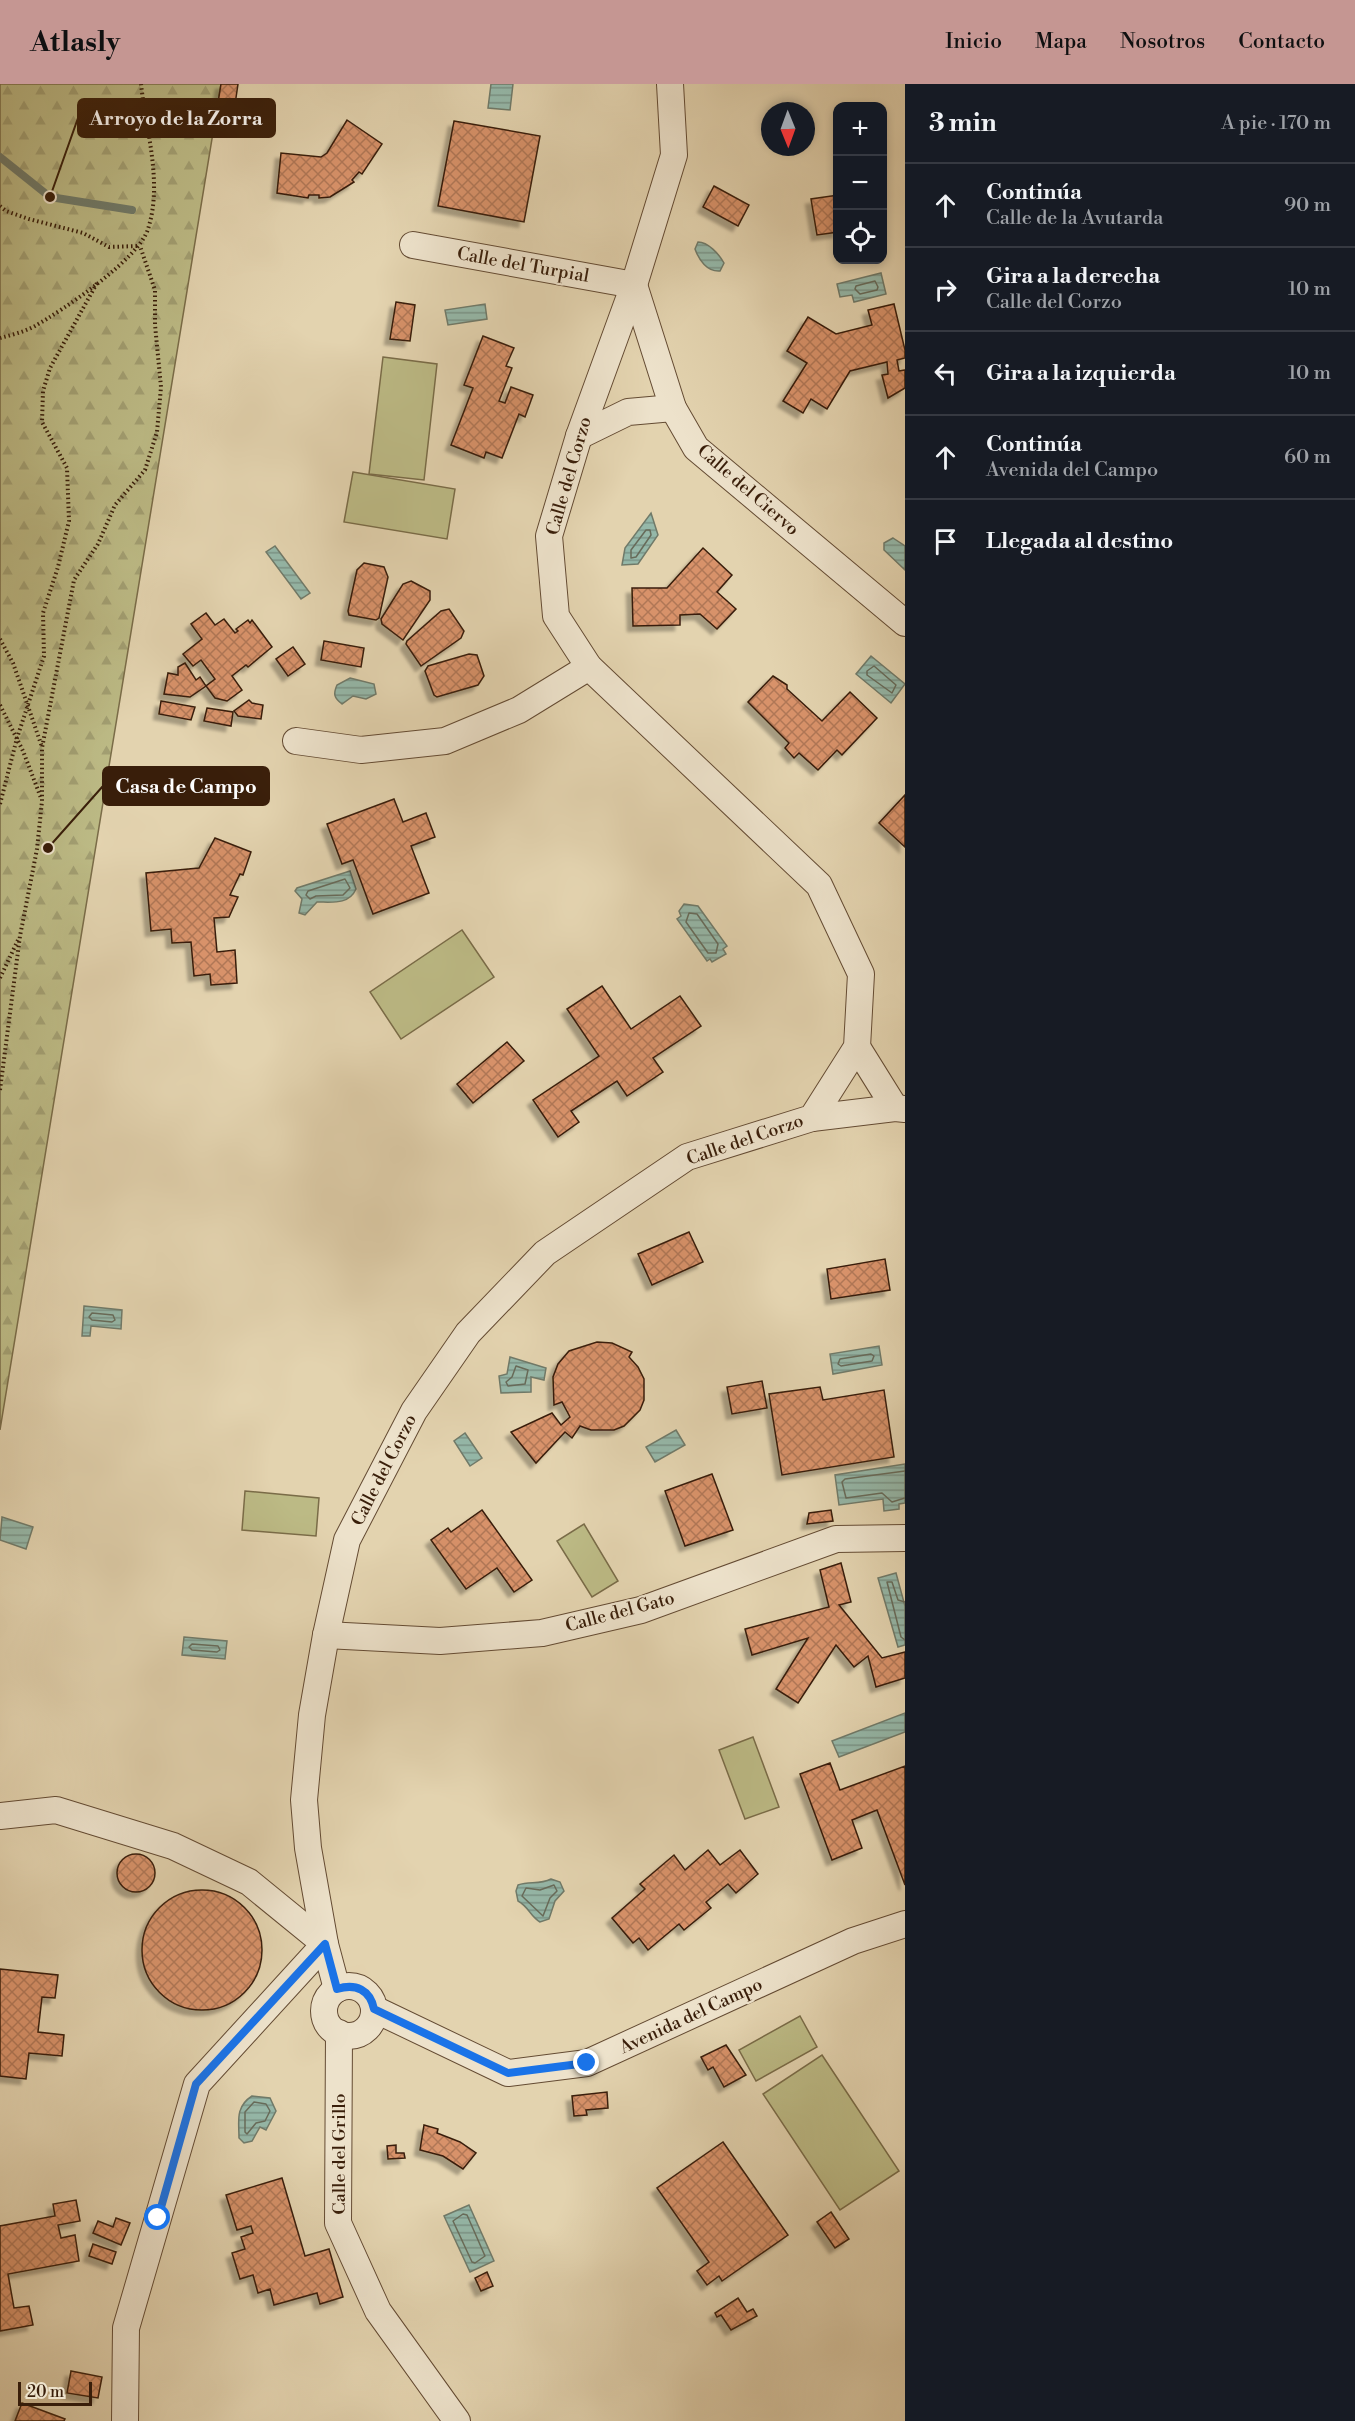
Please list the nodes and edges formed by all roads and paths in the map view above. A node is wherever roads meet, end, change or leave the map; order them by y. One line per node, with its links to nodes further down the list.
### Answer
1 (141, 84): 5 (path)
2 (670, 84): 7 (street, Calle del Corzo)
3 (0, 206): 5 (path)
4 (413, 245): 7 (street, Calle del Turpial)
5 (140, 246): 6 (path); 18 (path)
6 (97, 283): 8 (path); 15 (path)
7 (634, 285): 9 (street, Calle del Ciervo); 10 (street, Calle del Corzo)
8 (0, 338)
9 (674, 408): 10 (street); 11 (street, Calle del Ciervo)
10 (579, 436): 13 (street, Calle del Corzo)
11 (905, 623)
12 (0, 639): 15 (path)
13 (589, 667): 17 (street); 23 (street, Calle del Corzo)
14 (0, 705): 16 (path)
15 (28, 706): 16 (path); 18 (path)
16 (17, 738): 19 (path); 20 (path)
17 (296, 741)
18 (42, 748): 19 (path)
19 (42, 801): 21 (path)
20 (0, 804)
21 (20, 936): 22 (path); 24 (path)
22 (0, 978)
23 (857, 1047): 25 (street); 26 (street, Calle del Corzo)
24 (0, 1090)
25 (900, 1109): 26 (street)
26 (812, 1118): 28 (street, Calle del Corzo)
27 (905, 1538): 28 (street, Calle del Gato)
28 (326, 1635): 31 (street, Calle del Corzo)
29 (0, 1816): 31 (street)
30 (905, 1924): 33 (street, Avenida del Campo)
31 (325, 1944): 32 (street, Calle del Corzo); 35 (street)
32 (337, 1989): 33 (street); 34 (street)
33 (374, 2009): 34 (street)
34 (339, 2033): 36 (street, Calle del Grillo)
35 (125, 2421)
36 (457, 2421)

